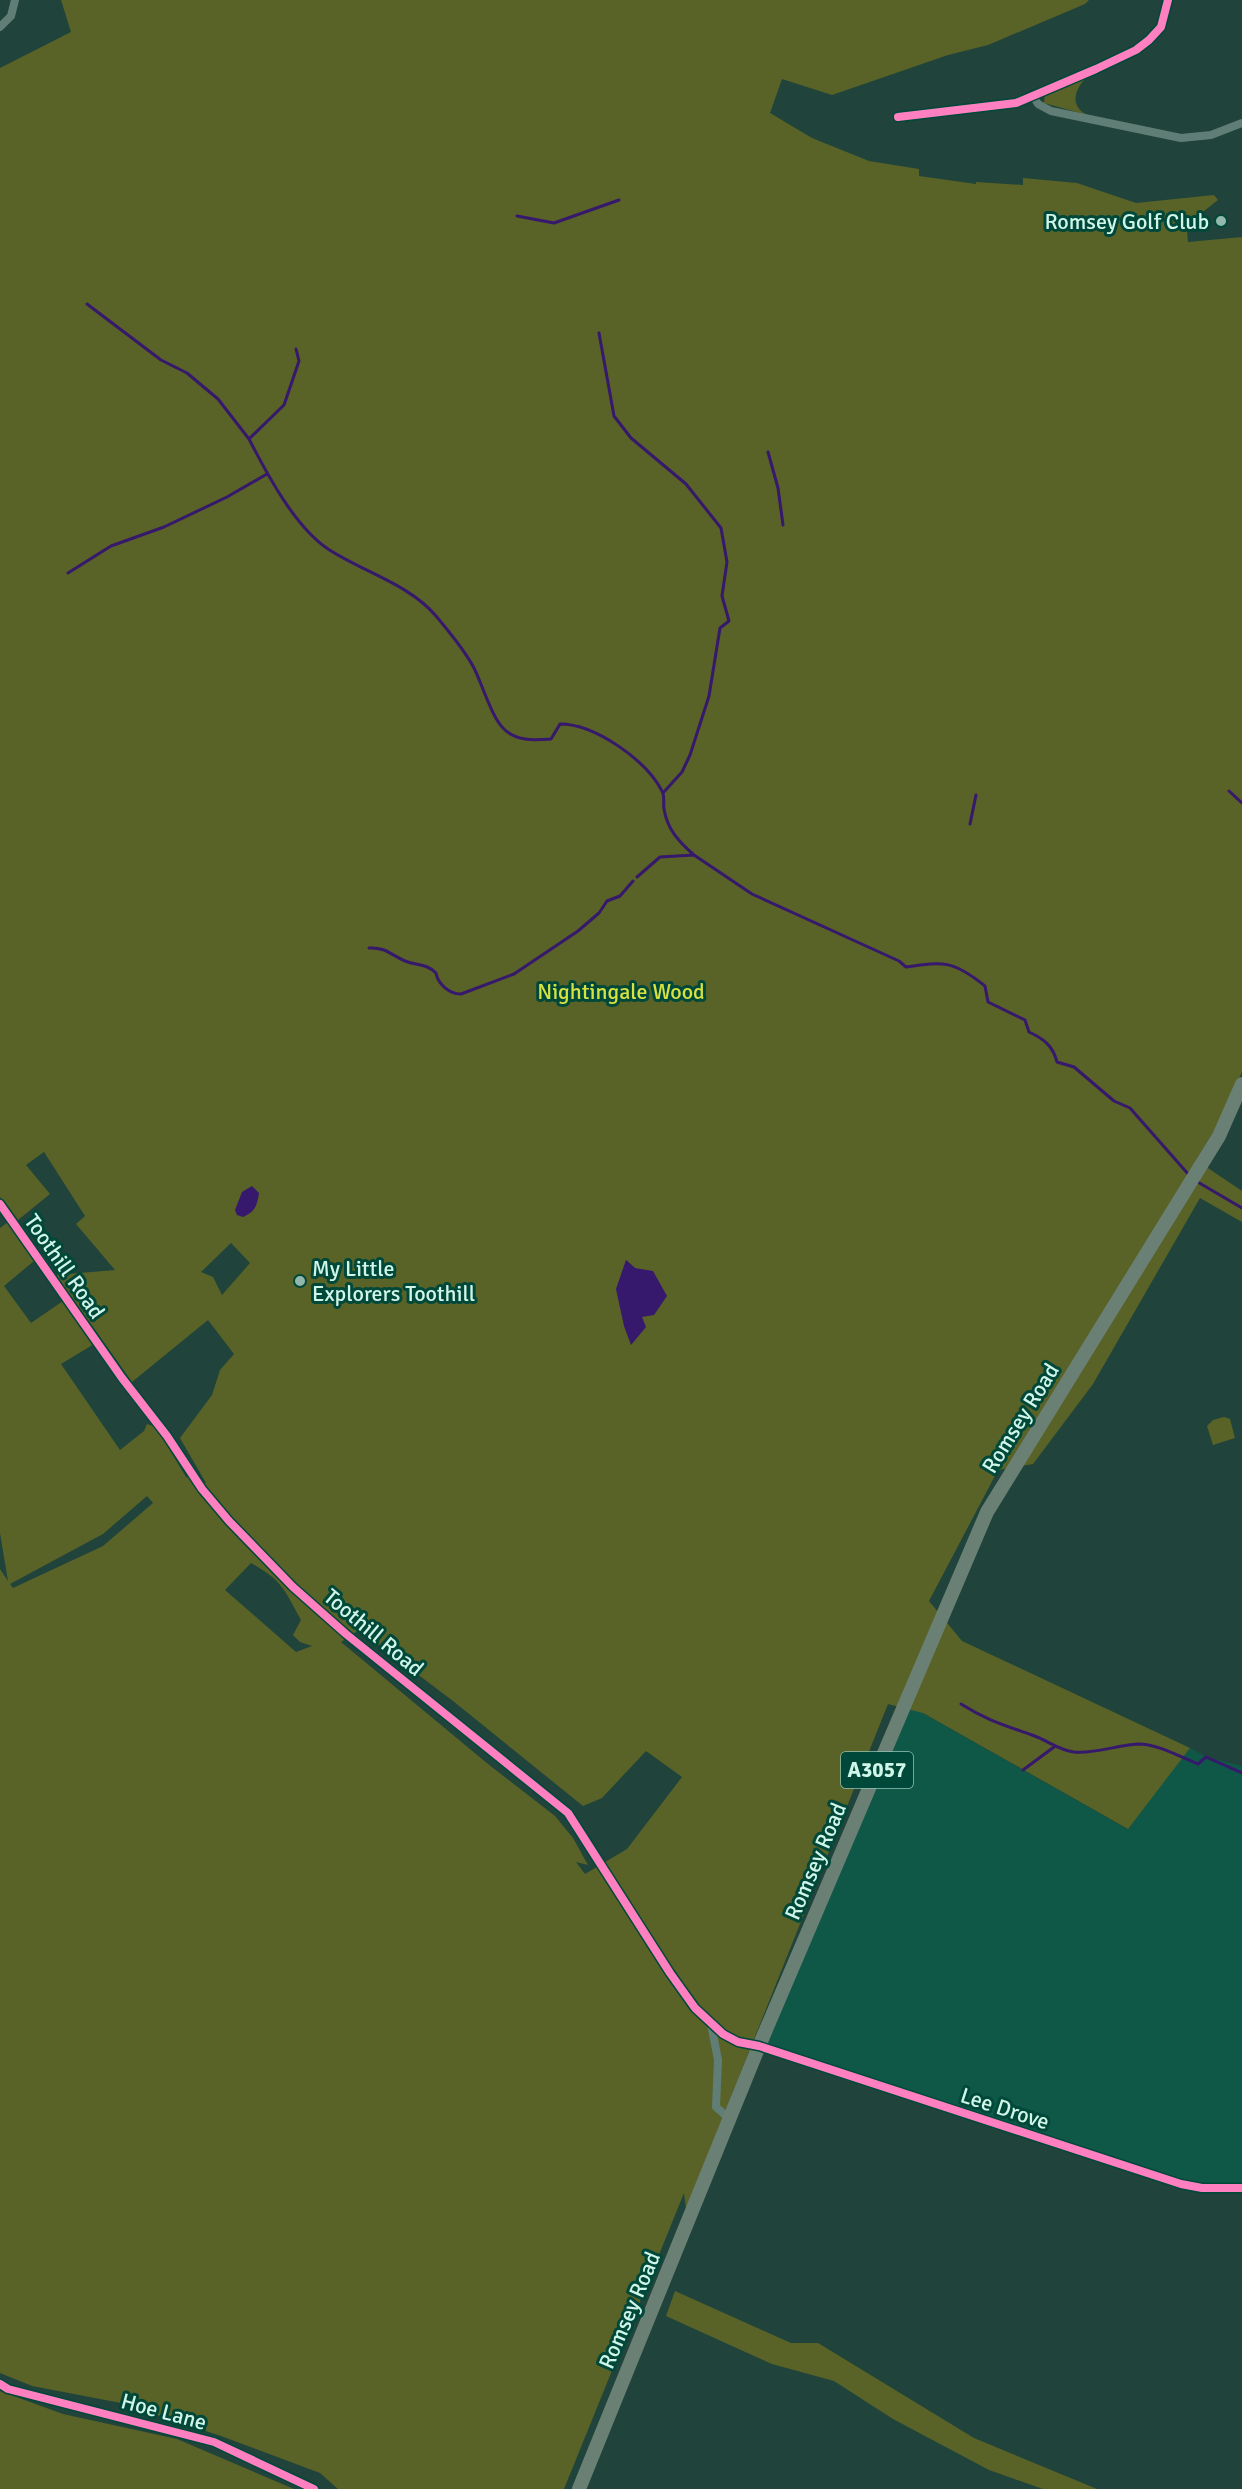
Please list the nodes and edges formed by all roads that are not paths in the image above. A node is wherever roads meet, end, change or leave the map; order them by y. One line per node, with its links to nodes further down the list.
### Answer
1 (15, 0): 3 (street)
2 (1168, 0): 4 (street)
3 (0, 27)
4 (1033, 96): 5 (street); 6 (street)
5 (898, 117)
6 (1242, 123)
7 (1242, 1084): 10 (main road, Romsey Road / A3057)
8 (0, 1204): 9 (street, Toothill Road)
9 (711, 2024): 10 (street, Toothill Road); 11 (street, Toothill Road)
10 (759, 2046): 11 (main road, Romsey Road / A3057); 12 (street, Lee Drove)
11 (730, 2120): 15 (main road, Romsey Road / A3057)
12 (1242, 2188)
13 (0, 2384): 14 (street, Hoe Lane)
14 (314, 2489)
15 (579, 2489)

